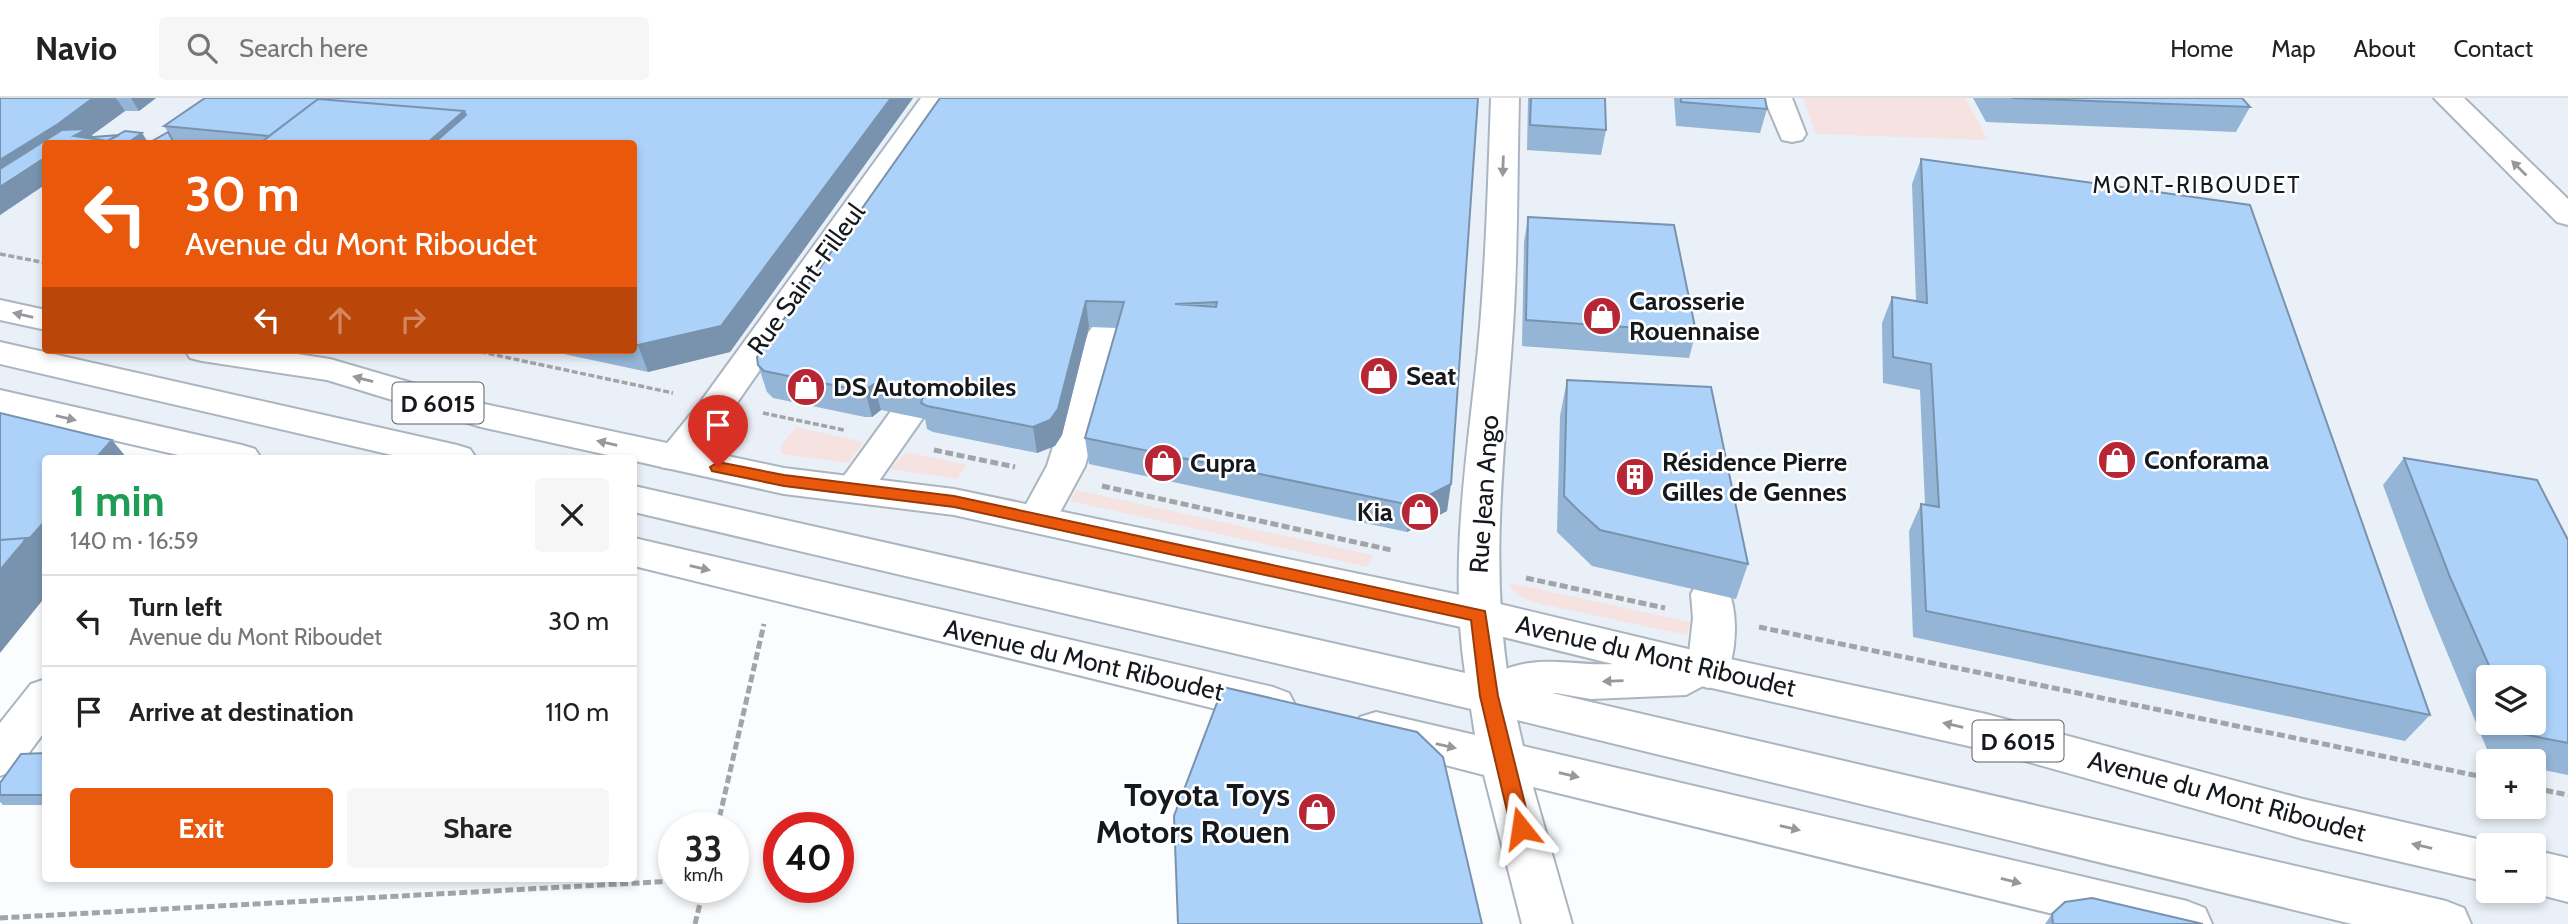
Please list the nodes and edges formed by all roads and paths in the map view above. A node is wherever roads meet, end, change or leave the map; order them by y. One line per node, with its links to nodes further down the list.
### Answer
1 (936, 98): 16 (street, Rue Saint-Filleul)
2 (1505, 98): 30 (street, Rue Jean Ango, one-way to 30)
3 (1778, 98): 5 (street)
4 (2448, 98): 6 (street, one-way to 4)
5 (1791, 134)
6 (2568, 216)
7 (0, 254): 8 (path)
8 (42, 262)
9 (0, 310): 10 (street, one-way to 9)
10 (42, 319)
11 (1105, 332): 21 (street)
12 (0, 352): 19 (street)
13 (228, 354): 20 (street, Avenue du Mont Riboudet / D 6015, one-way to 13)
14 (491, 354): 16 (path)
15 (0, 402): 18 (street, one-way to 18)
16 (718, 403): 17 (path); 20 (street, Rue Saint-Filleul)
17 (898, 427): 21 (path); 22 (street)
18 (223, 455)
19 (444, 455)
20 (674, 458): 22 (street, Avenue du Mont Riboudet / D 6015)
21 (1060, 476): 24 (street); 25 (path)
22 (853, 489): 24 (street, Avenue du Mont Riboudet / D 6015)
23 (637, 500): 32 (street)
24 (1037, 519): 30 (street, Avenue du Mont Riboudet / D 6015)
25 (1401, 552)
26 (637, 553): 35 (street, Avenue du Mont Riboudet, one-way to 35)
27 (1521, 577): 28 (path, Avenue du Mont Riboudet)
28 (1713, 606): 31 (street); 36 (path, Avenue du Mont Riboudet)
29 (767, 612): 39 (path)
30 (1479, 615): 31 (street, Avenue du Mont Riboudet / D 6015); 32 (street, Rue Jean Ango)
31 (1719, 674): 32 (street, D 6015, one-way to 32); 40 (street, Avenue du Mont Riboudet / D 6015, one-way to 31)
32 (1489, 696): 35 (street, Rue Jean Ango); 49 (street)
33 (42, 701): 34 (street)
34 (0, 757)
35 (1503, 760): 47 (street, Rue Jean Ango); 48 (street, Avenue du Mont Riboudet, one-way to 48)
36 (2476, 775)
37 (2546, 790): 38 (path)
38 (2568, 795)
39 (722, 812)
40 (2476, 858)
41 (2546, 875): 42 (street)
42 (2568, 880)
43 (658, 882): 45 (path)
44 (700, 903): 46 (path)
45 (0, 918)
46 (695, 924)
47 (1547, 924)
48 (2187, 924)
49 (2446, 924)

